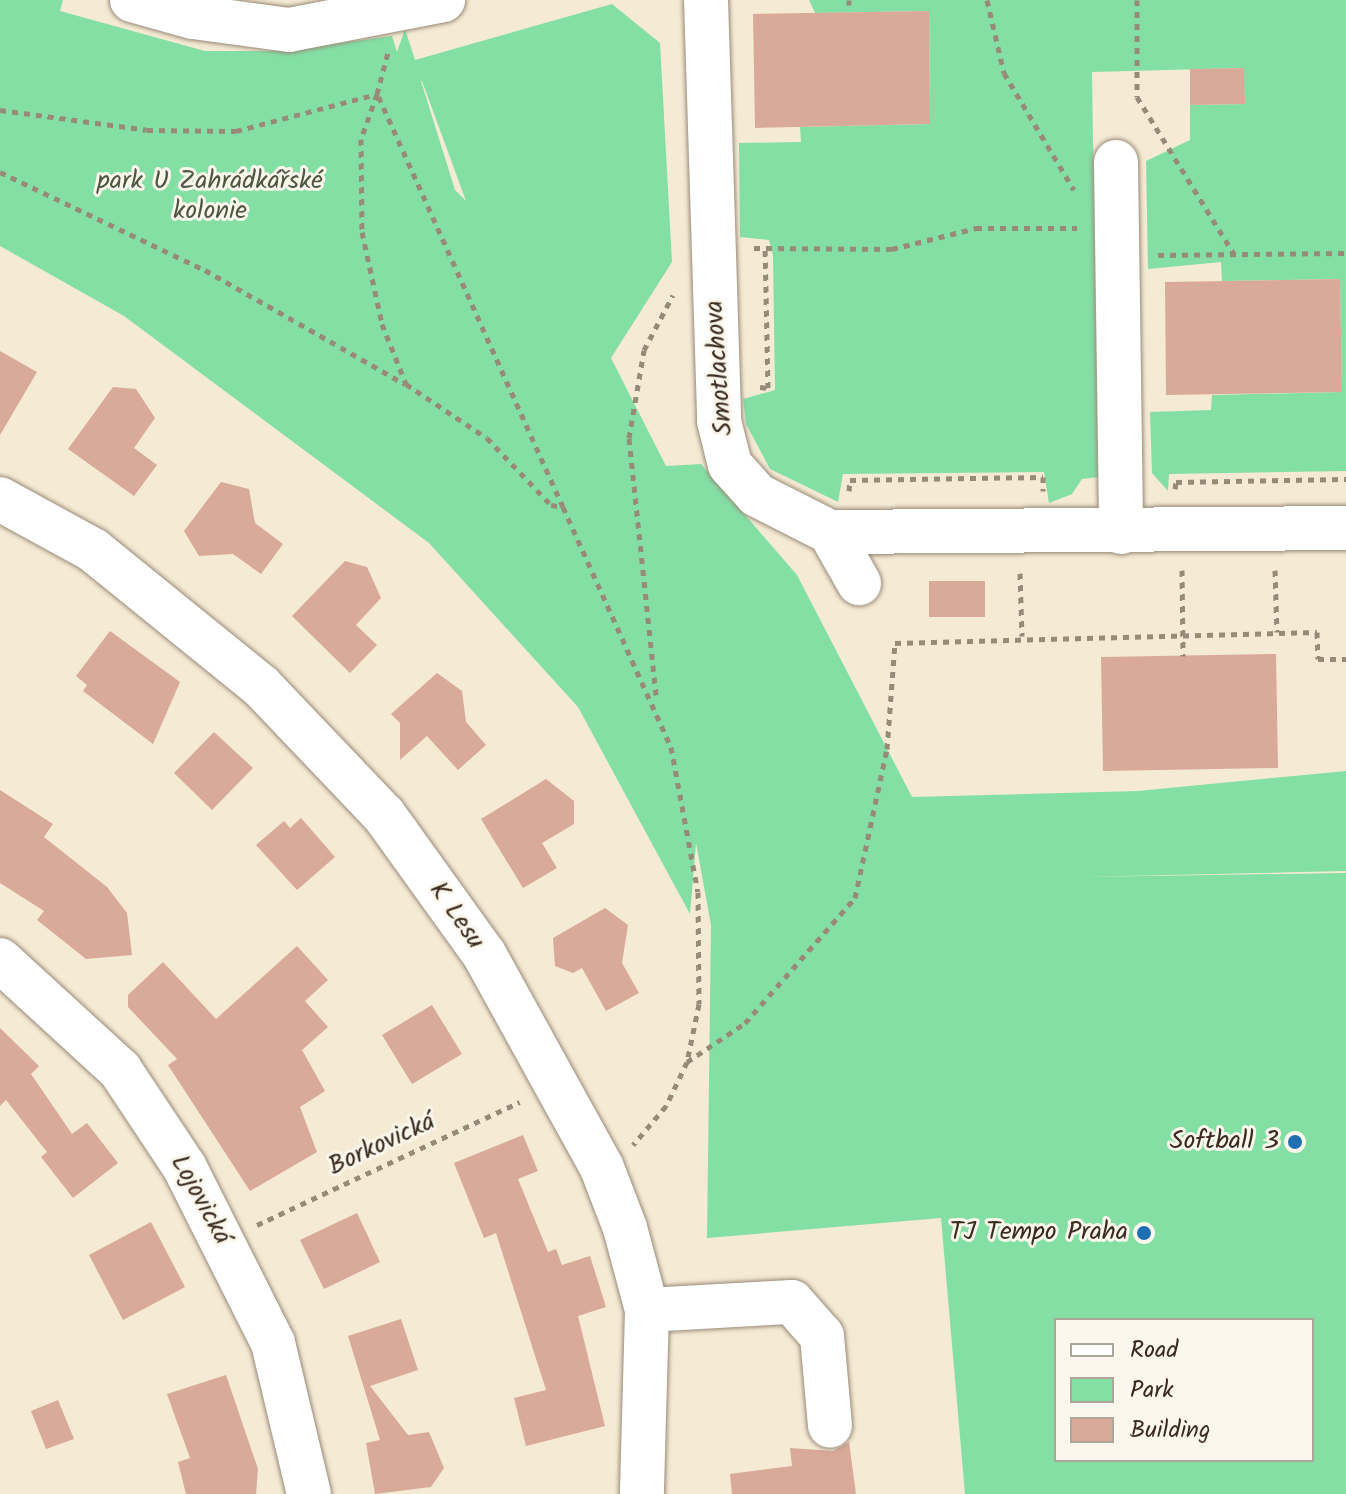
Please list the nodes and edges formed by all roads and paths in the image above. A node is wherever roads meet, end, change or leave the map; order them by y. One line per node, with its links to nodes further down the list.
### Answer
1 (132, 0): 6 (street)
2 (443, 0): 6 (street)
3 (706, 0): 13 (street, Smotlachova)
4 (987, 0): 11 (path)
5 (1137, 0): 15 (path)
6 (395, 9): 7 (path)
7 (377, 94): 8 (path); 17 (path); 23 (path)
8 (0, 110)
9 (1116, 162): 20 (street)
10 (0, 172): 17 (path)
11 (1082, 204)
12 (1096, 227): 18 (path)
13 (714, 251): 24 (street, Smotlachova); 38 (path)
14 (1346, 253): 15 (path)
15 (1234, 254): 16 (path)
16 (1141, 256)
17 (406, 384): 23 (path)
18 (754, 387)
19 (1346, 479): 20 (path)
20 (1121, 484): 26 (street)
21 (0, 499): 41 (street, K Lesu)
22 (1043, 501): 24 (path)
23 (563, 507): 38 (path)
24 (839, 514): 26 (street, Smotlachova); 32 (street)
25 (1346, 528): 26 (street, Smotlachova)
26 (1121, 532)
27 (1182, 565): 28 (path); 30 (path); 34 (path)
28 (1197, 565)
29 (1259, 565): 33 (path)
30 (1167, 566)
31 (1035, 567): 35 (path)
32 (859, 583)
33 (1277, 632): 34 (path); 37 (path)
34 (1182, 634): 35 (path); 36 (path)
35 (1022, 636): 40 (path)
36 (1183, 656)
37 (1346, 659)
38 (656, 701): 40 (path)
39 (0, 960): 43 (street, Lojovická)
40 (687, 1062): 42 (path)
41 (558, 1084): 42 (street, K Lesu); 43 (path, Borkovická)
42 (602, 1168): 44 (street, K Lesu)
43 (224, 1241): 46 (street, Lojovická)
44 (647, 1310): 45 (street); 47 (street, K Lesu)
45 (830, 1426)
46 (309, 1494)
47 (642, 1494)

